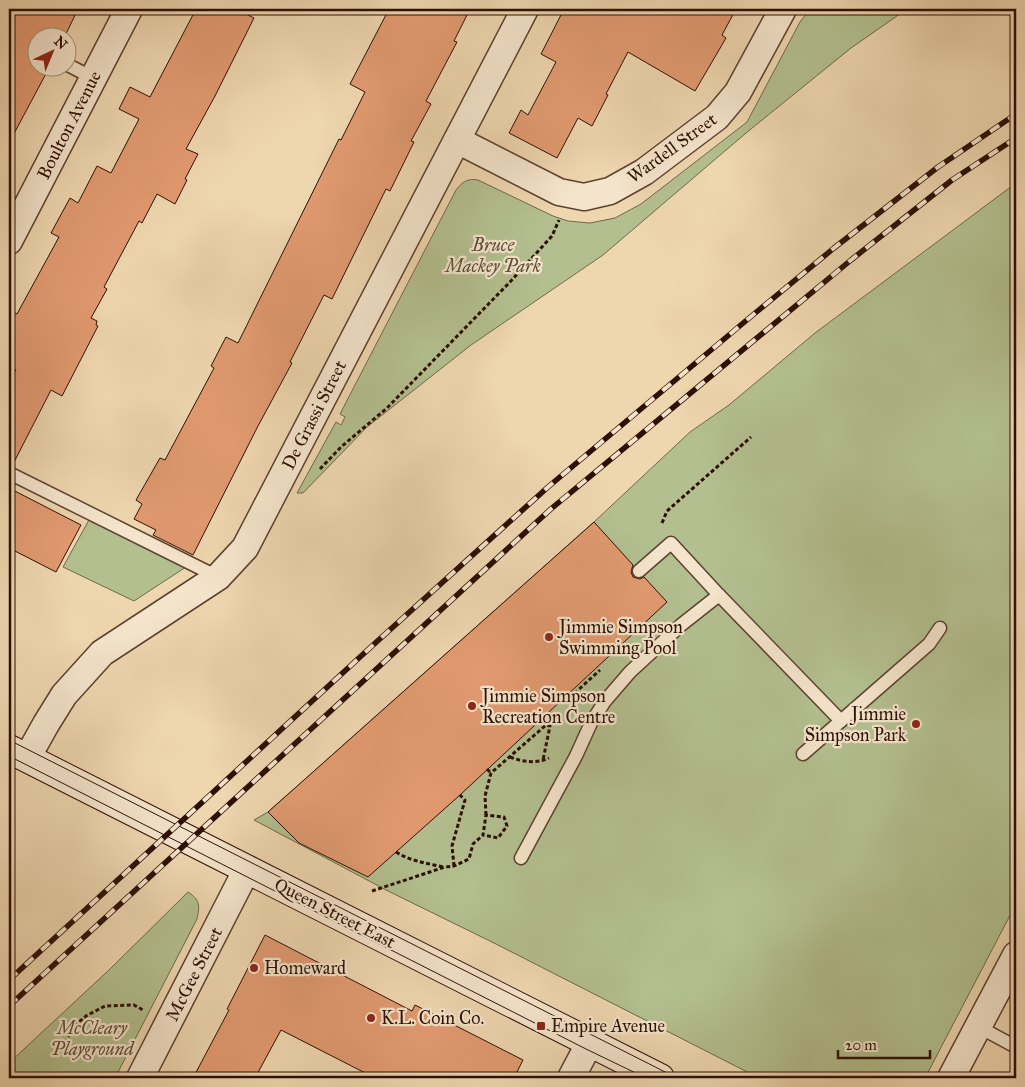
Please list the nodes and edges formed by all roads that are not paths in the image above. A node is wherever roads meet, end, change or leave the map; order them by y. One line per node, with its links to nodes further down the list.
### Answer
1 (129, 9): 5 (street, Boulton Avenue)
2 (525, 9): 6 (street, De Grassi Street)
3 (783, 9): 6 (street, Wardell Street)
4 (78, 70): 5 (lane)
5 (93, 78): 7 (street, Boulton Avenue)
6 (457, 140): 10 (street, De Grassi Street)
7 (13, 224)
8 (9, 473): 10 (lane)
9 (639, 572): 11 (lane)
10 (218, 577): 14 (street, De Grassi Street)
11 (719, 595): 13 (lane); 16 (lane)
12 (940, 628): 13 (lane)
13 (841, 721): 15 (lane)
14 (18, 754): 17 (main road, Queen Street East)
15 (803, 754)
16 (521, 858)
17 (247, 869): 20 (main road, Queen Street East); 22 (street, McGee Street)
18 (1016, 955): 19 (street)
19 (979, 1027): 21 (lane); 25 (street)
20 (590, 1042): 23 (street); 24 (main road, Queen Street East)
21 (1016, 1047)
22 (140, 1078)
23 (571, 1078)
24 (660, 1078)
25 (952, 1078)

